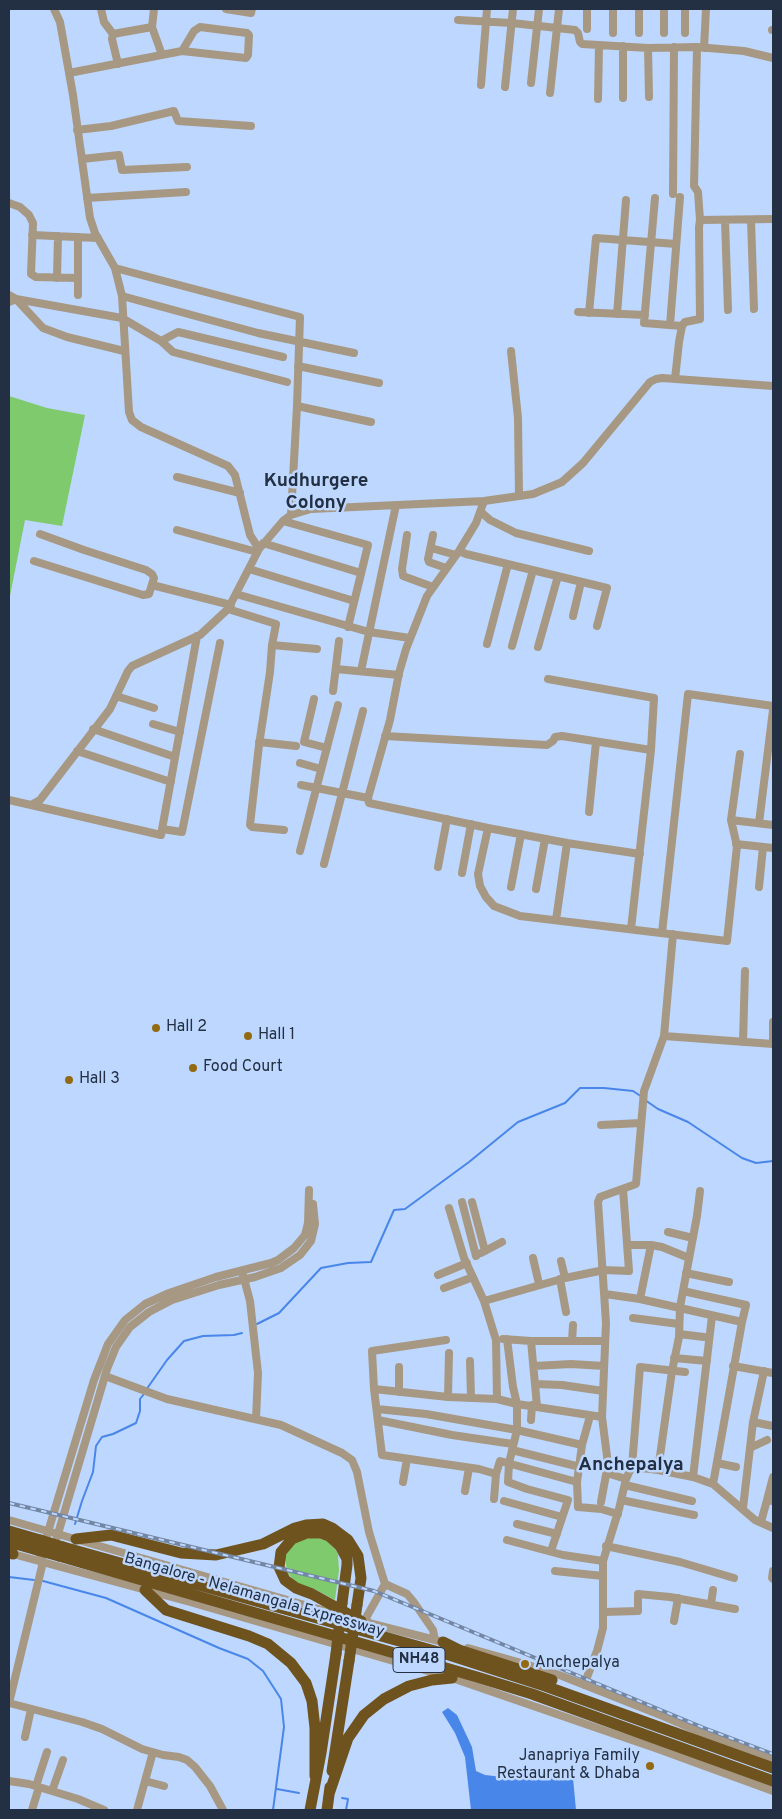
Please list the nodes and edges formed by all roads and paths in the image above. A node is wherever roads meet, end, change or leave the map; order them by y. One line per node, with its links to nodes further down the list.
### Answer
1 (54, 9): 37 (street)
2 (101, 9): 27 (street)
3 (154, 9): 20 (street)
4 (226, 9): 5 (street)
5 (252, 9)
6 (487, 9): 17 (street)
7 (513, 9): 18 (street)
8 (539, 9): 19 (street)
9 (559, 9): 21 (street)
10 (587, 9): 22 (street)
11 (612, 9): 23 (street)
12 (639, 9): 24 (street)
13 (664, 9): 25 (street)
14 (685, 9): 26 (street)
15 (706, 9): 31 (street)
16 (458, 20): 17 (street)
17 (486, 22): 18 (street); 39 (street)
18 (512, 23): 19 (street); 40 (street)
19 (536, 26): 21 (street); 38 (street)
20 (152, 27): 27 (street); 34 (street)
21 (557, 28): 28 (street); 41 (street)
22 (587, 28)
23 (612, 33)
24 (639, 33)
25 (664, 33)
26 (686, 33)
27 (113, 34): 36 (street)
28 (599, 45): 29 (street); 44 (street)
29 (623, 46): 32 (street); 43 (street)
30 (674, 47): 31 (street); 32 (street); 64 (street)
31 (701, 47): 35 (street); 55 (street)
32 (648, 48): 42 (street)
33 (182, 50): 33 (street); 34 (street)
34 (162, 55): 36 (street)
35 (773, 58)
36 (118, 64): 37 (street)
37 (69, 73): 46 (street)
38 (531, 83)
39 (480, 85)
40 (505, 87)
41 (550, 93)
42 (649, 97)
43 (623, 98)
44 (598, 99)
45 (252, 126): 46 (street)
46 (78, 130): 47 (street)
47 (82, 159): 48 (street); 50 (street)
48 (187, 167)
49 (186, 192): 50 (street)
50 (87, 198): 61 (street)
51 (655, 198): 63 (street)
52 (626, 200): 62 (street)
53 (9, 203): 58 (street)
54 (773, 219): 57 (street)
55 (700, 220): 56 (street); 79 (street)
56 (725, 220): 57 (street); 72 (street)
57 (751, 220): 71 (street)
58 (32, 235): 59 (street); 66 (street)
59 (58, 236): 60 (street); 66 (street)
60 (78, 237): 61 (street); 67 (street)
61 (98, 238): 65 (street)
62 (622, 240): 63 (street); 74 (street); 75 (street)
63 (651, 242): 64 (street); 76 (street)
64 (676, 244): 78 (street)
65 (115, 268): 69 (street); 81 (street)
66 (57, 278): 67 (street)
67 (78, 278): 68 (street)
68 (78, 295)
69 (122, 296): 77 (street); 81 (street)
70 (11, 299): 77 (street); 82 (street)
71 (754, 309)
72 (728, 310)
73 (578, 312): 74 (street)
74 (589, 313): 75 (street)
75 (616, 314): 76 (street)
76 (644, 315): 78 (street)
77 (122, 318): 80 (street); 82 (street)
78 (670, 326): 79 (street)
79 (682, 326): 87 (street)
80 (161, 340): 85 (street); 88 (street)
81 (299, 342): 84 (street); 86 (street)
82 (124, 351): 94 (street)
83 (511, 351): 95 (street)
84 (354, 353)
85 (283, 356)
86 (298, 366): 89 (street); 91 (street)
87 (675, 379): 90 (street); 95 (street)
88 (288, 382)
89 (379, 383)
90 (773, 386)
91 (297, 406): 92 (street); 99 (street)
92 (371, 422)
93 (178, 477): 94 (street)
94 (240, 492): 105 (street)
95 (520, 496): 96 (street)
96 (484, 501): 97 (street); 98 (street)
97 (396, 505): 99 (street); 125 (street)
98 (481, 512): 107 (street); 108 (street)
99 (291, 516): 100 (street)
100 (283, 521): 105 (street); 114 (street)
101 (177, 530): 105 (street)
102 (40, 534): 117 (street)
103 (407, 535): 118 (street)
104 (433, 535): 106 (street)
105 (260, 548): 111 (street); 114 (street)
106 (431, 548): 108 (street); 112 (street)
107 (589, 551)
108 (457, 553): 110 (street); 112 (street)
109 (34, 561): 117 (street)
110 (508, 564): 113 (street); 130 (street)
111 (249, 568): 119 (street); 120 (street)
112 (446, 568): 118 (street)
113 (533, 570): 115 (street); 132 (street)
114 (361, 573): 120 (street)
115 (558, 576): 116 (street); 133 (street)
116 (581, 582): 122 (street); 123 (street)
117 (152, 585): 121 (street)
118 (433, 587): 127 (street)
119 (236, 594): 121 (street); 124 (street)
120 (354, 601): 124 (street)
121 (229, 607): 126 (street); 131 (street)
122 (573, 616)
123 (596, 626)
124 (348, 627): 125 (street)
125 (369, 632): 127 (street); 136 (street)
126 (197, 636): 140 (street); 149 (street)
127 (410, 638): 137 (street)
128 (339, 641): 135 (street)
129 (220, 643): 175 (street)
130 (487, 644)
131 (272, 645): 134 (street); 151 (street)
132 (512, 646)
133 (538, 647)
134 (316, 649)
135 (336, 669): 136 (street); 139 (street)
136 (361, 671): 137 (street)
137 (399, 675): 150 (street)
138 (548, 679): 155 (street)
139 (333, 692)
140 (116, 696): 144 (street); 148 (street)
141 (314, 699): 154 (street)
142 (338, 705): 154 (street)
143 (773, 706): 193 (street)
144 (154, 708)
145 (773, 710): 171 (street)
146 (363, 711): 164 (street)
147 (153, 724): 149 (street)
148 (93, 729): 156 (street); 158 (street)
149 (180, 732): 158 (street)
150 (386, 736): 152 (street); 165 (street)
151 (259, 742): 153 (street); 176 (street)
152 (596, 742): 155 (street); 168 (street)
153 (296, 746)
154 (327, 748): 160 (street)
155 (651, 750): 184 (street)
156 (77, 751): 161 (street); 167 (street)
157 (740, 754): 170 (street)
158 (175, 757): 161 (street)
159 (300, 763): 160 (street)
160 (322, 769): 163 (street)
161 (171, 782): 175 (street)
162 (301, 785): 163 (street)
163 (316, 788): 164 (street); 183 (street)
164 (342, 793): 165 (street); 185 (street)
165 (368, 798): 169 (street)
166 (9, 800): 167 (street)
167 (31, 805): 175 (street)
168 (589, 812)
169 (447, 820): 172 (street); 186 (street)
170 (732, 820): 171 (street); 180 (street)
171 (759, 823): 173 (street)
172 (471, 824): 174 (street); 187 (street)
173 (773, 825)
174 (488, 828): 177 (street); 191 (street)
175 (162, 829)
176 (284, 830)
177 (521, 834): 178 (street); 188 (street)
178 (545, 839): 179 (street); 190 (street)
179 (567, 843): 184 (street); 191 (street)
180 (736, 844): 181 (street); 194 (street)
181 (763, 847): 182 (street); 189 (street)
182 (773, 848)
183 (300, 850)
184 (640, 854): 192 (street)
185 (324, 864)
186 (438, 867)
187 (462, 873)
188 (511, 887)
189 (759, 887)
190 (536, 889)
191 (556, 920): 192 (street)
192 (631, 929): 193 (street)
193 (662, 933): 194 (street)
194 (673, 934): 197 (street)
195 (745, 971): 198 (street)
196 (773, 1022): 199 (street)
197 (664, 1036): 198 (street); 200 (street)
198 (743, 1042): 199 (street)
199 (773, 1044)
200 (641, 1123): 201 (street); 202 (street)
201 (601, 1125)
202 (623, 1189): 210 (street); 218 (street)
203 (700, 1191): 208 (street)
204 (462, 1202): 213 (street)
205 (472, 1202): 212 (street)
206 (449, 1208): 217 (street)
207 (668, 1232): 208 (street)
208 (693, 1238): 215 (street)
209 (502, 1242): 212 (street)
210 (628, 1245): 211 (street); 218 (street)
211 (651, 1245): 215 (street); 229 (street)
212 (485, 1251): 213 (street)
213 (476, 1256): 217 (street)
214 (533, 1258): 225 (street)
215 (689, 1258): 219 (street)
216 (560, 1261): 223 (street)
217 (466, 1262): 221 (street); 222 (street)
218 (604, 1270): 223 (street); 228 (street)
219 (686, 1274): 224 (street); 227 (street)
220 (243, 1275): 220 (street); 258 (street); 271 (street); 318 (street)
221 (438, 1275)
222 (473, 1277): 226 (street); 230 (street)
223 (562, 1278): 225 (street); 232 (street)
224 (729, 1282)
225 (539, 1284): 230 (street)
226 (444, 1288)
227 (683, 1291): 231 (street); 235 (street)
228 (605, 1294): 229 (street); 245 (street)
229 (640, 1299): 231 (street)
230 (484, 1300): 242 (street)
231 (680, 1307): 233 (street); 236 (street)
232 (566, 1312)
233 (712, 1316): 235 (street); 249 (street)
234 (633, 1318): 236 (street)
235 (742, 1322): 252 (street)
236 (679, 1324): 238 (street)
237 (573, 1326): 244 (street)
238 (679, 1334): 239 (street); 247 (street)
239 (704, 1337)
240 (507, 1339): 242 (street); 243 (street); 266 (street)
241 (446, 1340): 260 (street)
242 (496, 1340): 265 (street)
243 (531, 1341): 244 (street); 250 (street)
244 (572, 1341): 245 (street)
245 (605, 1341): 251 (street)
246 (449, 1353): 263 (street)
247 (674, 1358): 249 (street); 254 (street)
248 (470, 1361): 264 (street)
249 (706, 1361): 293 (street)
250 (534, 1366): 251 (street); 259 (street)
251 (604, 1366): 261 (street)
252 (733, 1366): 255 (street); 283 (street)
253 (399, 1367): 262 (street)
254 (672, 1371): 256 (street); 285 (street); 289 (street)
255 (764, 1371): 257 (street); 274 (street)
256 (685, 1372)
257 (773, 1373)
258 (105, 1376): 271 (street); 314 (street)
259 (535, 1384): 261 (street); 267 (street)
260 (374, 1389): 262 (street); 268 (street)
261 (603, 1390): 270 (street)
262 (399, 1392): 263 (street)
263 (448, 1398): 264 (street)
264 (471, 1398): 265 (street)
265 (498, 1399): 266 (street)
266 (517, 1404): 267 (street); 276 (street)
267 (535, 1406): 269 (street); 273 (street)
268 (377, 1409): 272 (street); 276 (street)
269 (590, 1416): 270 (street); 278 (street)
270 (602, 1417): 284 (street)
271 (256, 1419): 331 (street)
272 (378, 1420): 279 (street); 281 (street)
273 (531, 1420)
274 (753, 1422): 275 (street); 280 (street)
275 (773, 1426)
276 (517, 1430): 278 (street); 279 (street)
277 (767, 1440): 280 (street)
278 (582, 1445): 287 (street)
279 (513, 1447): 282 (street); 287 (street)
280 (750, 1448): 305 (street)
281 (407, 1459): 288 (street); 294 (street)
282 (509, 1463): 290 (street); 295 (street); 308 (street)
283 (717, 1463): 286 (street); 297 (street)
284 (608, 1464): 285 (street); 291 (street)
285 (632, 1466): 289 (street); 296 (street)
286 (736, 1466)
287 (580, 1467): 295 (street)
288 (469, 1468): 290 (street); 298 (street)
289 (658, 1470): 293 (street)
290 (496, 1474): 299 (street)
291 (607, 1474): 296 (street); 304 (street)
292 (773, 1475): 301 (street)
293 (694, 1477): 297 (street)
294 (403, 1482)
295 (577, 1482): 306 (street)
296 (625, 1482): 300 (street); 303 (street)
297 (713, 1484): 305 (street)
298 (465, 1491)
299 (494, 1499)
300 (621, 1500): 306 (street); 307 (street)
301 (770, 1500): 310 (street)
302 (504, 1501): 308 (street)
303 (692, 1501)
304 (602, 1502)
305 (743, 1508): 310 (street)
306 (618, 1514): 320 (street)
307 (694, 1515)
308 (562, 1517): 315 (street)
309 (9, 1520): 318 (street)
310 (761, 1522): 312 (street)
311 (517, 1524): 315 (street)
312 (773, 1528)
313 (9, 1531): 318 (highway, Bangalore - Nelamangala Expressway / NH48)
314 (58, 1534): 316 (street); 318 (street); 325 (street)
315 (557, 1534): 321 (street)
316 (76, 1539): 339 (street); 360 (highway, bridge)
317 (507, 1540): 321 (street)
318 (42, 1541): 319 (highway, Bangalore - Nelamangala Expressway / NH48); 322 (highway, Bangalore - Nelamangala Expressway / NH48, bridge); 325 (street)
319 (9, 1542)
320 (606, 1546): 324 (street); 329 (street)
321 (551, 1551): 324 (street)
322 (61, 1552): 346 (highway, Bangalore - Nelamangala Expressway / NH48); 353 (highway, Bangalore - Nelamangala Expressway / NH48)
323 (10, 1553): 325 (street)
324 (603, 1561): 328 (street)
325 (43, 1562): 332 (street); 343 (street)
326 (555, 1571): 328 (street)
327 (773, 1571): 330 (street)
328 (603, 1576): 337 (street)
329 (734, 1578)
330 (773, 1579)
331 (385, 1584): 339 (street); 340 (street)
332 (145, 1590): 341 (street); 352 (highway)
333 (714, 1590): 335 (street)
334 (678, 1598): 335 (street); 337 (street); 338 (street)
335 (711, 1604): 336 (street)
336 (735, 1609)
337 (604, 1612): 342 (street)
338 (674, 1621)
339 (364, 1622): 340 (street); 352 (highway, bridge)
340 (439, 1640): 342 (street); 346 (highway)
341 (452, 1678): 359 (street); 360 (highway)
342 (584, 1685): 350 (street)
343 (9, 1704): 344 (street)
344 (31, 1709): 345 (street); 348 (street)
345 (25, 1738)
346 (694, 1739): 351 (highway, Bangalore - Nelamangala Expressway / NH48)
347 (47, 1752): 357 (street)
348 (153, 1752): 355 (street); 364 (street)
349 (63, 1760): 358 (street)
350 (773, 1760)
351 (773, 1768)
352 (315, 1776): 365 (highway)
353 (773, 1780)
354 (9, 1781): 357 (street)
355 (145, 1781): 356 (street); 363 (street)
356 (164, 1786)
357 (37, 1787): 358 (street); 361 (street)
358 (52, 1791): 362 (street)
359 (773, 1791)
360 (329, 1794): 366 (highway)
361 (32, 1810)
362 (104, 1810)
363 (137, 1810)
364 (223, 1810)
365 (310, 1810)
366 (327, 1810)

